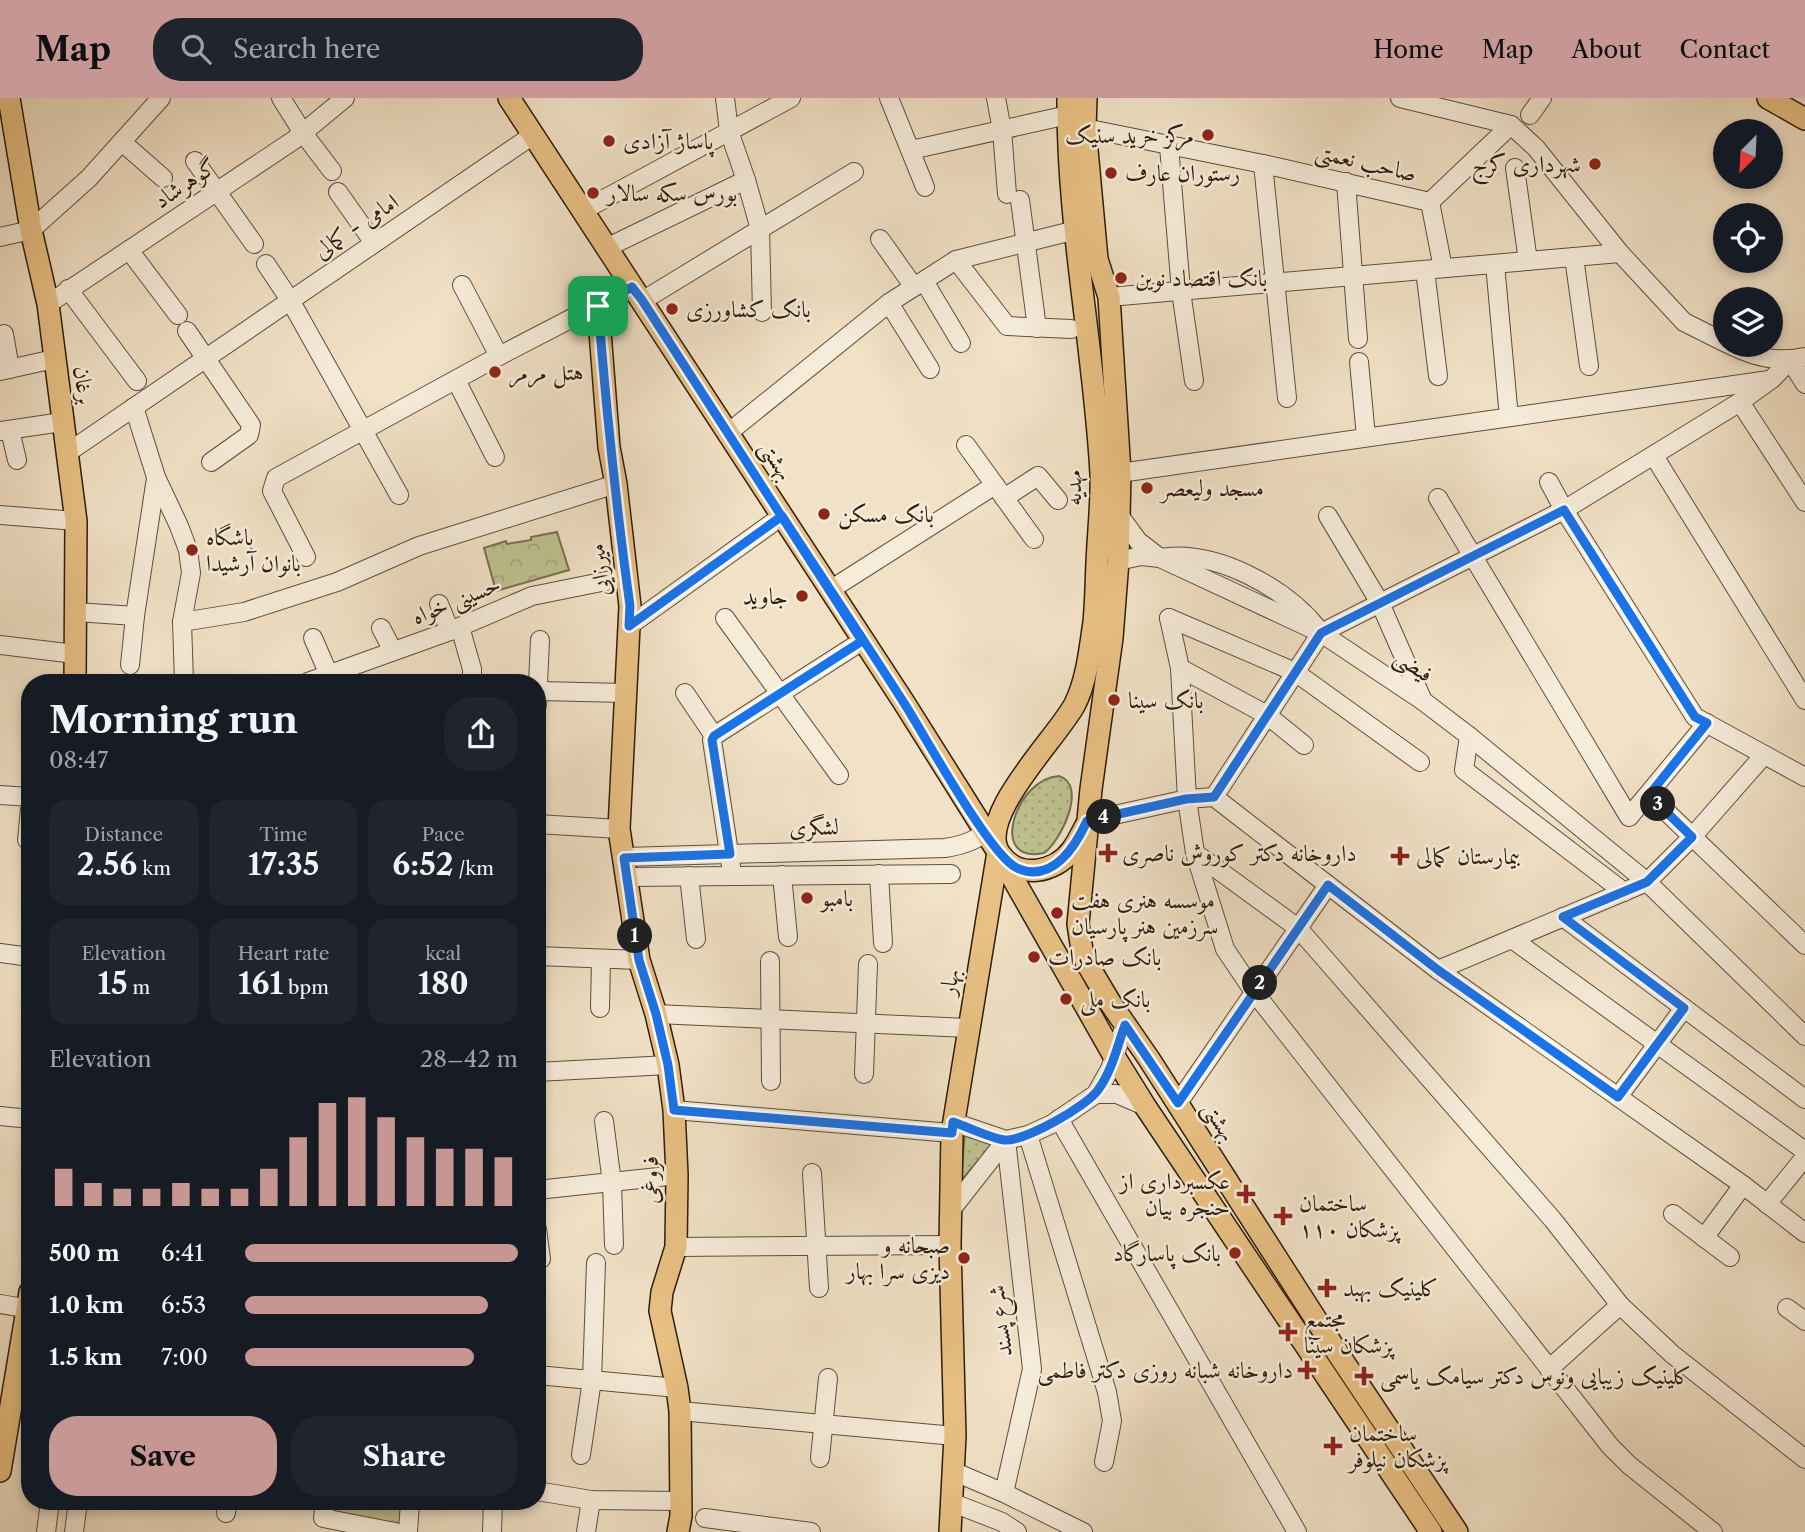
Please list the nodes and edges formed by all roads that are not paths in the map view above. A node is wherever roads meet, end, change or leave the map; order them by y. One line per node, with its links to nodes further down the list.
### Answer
1 (161, 98): 23 (street)
2 (281, 98): 21 (street)
3 (345, 98): 21 (street, گوهرشاد)
4 (509, 98): 22 (main road, بهشتی)
5 (725, 98): 20 (street)
6 (791, 98): 20 (street)
7 (889, 98): 25 (street)
8 (996, 98): 19 (street)
9 (1086, 98): 18 (main road, مهدیه)
10 (1400, 98): 17 (street)
11 (1542, 98): 15 (street)
12 (1768, 98): 16 (main road)
13 (1068, 106): 19 (street); 41 (main road, مهدیه)
14 (7, 108): 40 (main road, برغان)
15 (1530, 115)
16 (1805, 120)
17 (1511, 125): 37 (street, صاحب نعمتی); 49 (street)
18 (1085, 128): 24 (street, صاحب نعمتی); 63 (main road, مهدیه)
19 (1002, 130): 25 (street); 45 (street)
20 (729, 131): 32 (street); 38 (street)
21 (303, 133): 29 (street); 35 (street, گوهرشاد)
22 (533, 135): 38 (main road, بهشتی); 44 (street, امامی - کمالی)
23 (122, 142): 31 (street); 40 (street)
24 (1169, 146): 27 (street, صاحب نعمتی); 61 (street)
25 (911, 150): 34 (street)
26 (195, 161): 35 (street)
27 (1263, 164): 33 (street, صاحب نعمتی); 57 (street)
28 (1515, 168): 52 (street)
29 (332, 171)
30 (854, 173): 39 (street)
31 (163, 178)
32 (746, 180): 39 (street); 47 (street)
33 (1346, 182): 37 (street, صاحب نعمتی); 56 (street)
34 (925, 187)
35 (217, 191): 46 (street); 48 (street, گوهرشاد)
36 (338, 192): 44 (street)
37 (1430, 202): 55 (street)
38 (582, 211): 47 (main road, بهشتی)
39 (760, 229): 62 (street); 68 (street)
40 (31, 230): 42 (street); 66 (main road, برغان)
41 (1076, 230): 45 (street); 176 (main road, مهدیه)
42 (0, 237)
43 (880, 239): 58 (street)
44 (374, 243): 64 (street, امامی - کمالی)
45 (1024, 243): 51 (street); 70 (street)
46 (254, 244)
47 (606, 248): 62 (main road, بهشتی)
48 (129, 250): 60 (street, گوهرشاد); 69 (street)
49 (1620, 253): 50 (street); 74 (street)
50 (1574, 257): 52 (street); 83 (street)
51 (956, 260): 58 (street); 70 (street)
52 (1528, 261): 54 (street)
53 (266, 264): 64 (street)
54 (1495, 264): 55 (street); 95 (street)
55 (1434, 269): 56 (street); 86 (street)
56 (1352, 276): 57 (street); 75 (street)
57 (1276, 283): 61 (street); 92 (street)
58 (919, 284): 65 (street); 76 (street)
59 (462, 285): 77 (street)
60 (68, 289): 66 (street, گوهرشاد); 89 (street)
61 (1181, 291): 63 (street); 90 (street)
62 (637, 294): 67 (street); 99 (main road, بهشتی)
63 (1109, 297): 107 (main road, مهدیه)
64 (290, 300): 79 (street, امامی - کمالی); 98 (street)
65 (889, 303): 84 (street); 99 (street)
66 (48, 304): 80 (main road, برغان)
67 (598, 306): 77 (street); 110 (main road, میرزایی)
68 (762, 312)
69 (177, 315)
70 (1037, 328): 71 (street)
71 (1071, 329)
72 (187, 331): 79 (street)
73 (5, 334): 85 (street)
74 (1713, 336)
75 (1358, 339)
76 (961, 343)
77 (499, 356): 88 (street)
78 (1762, 357): 81 (street)
79 (206, 358): 94 (street, امامی - کمالی); 106 (street)
80 (54, 359): 85 (street); 96 (main road, برغان)
81 (1799, 359): 87 (street); 91 (street)
82 (1359, 362): 100 (street)
83 (1589, 366)
84 (930, 369)
85 (5, 370)
86 (1438, 376)
87 (1772, 379): 93 (street); 100 (street)
88 (456, 380): 98 (street); 104 (street)
89 (137, 381)
90 (1194, 381)
91 (1805, 384)
92 (1287, 398)
93 (1740, 402): 103 (street); 115 (street)
94 (134, 407): 102 (street, امامی - کمالی); 108 (street)
95 (1508, 407)
96 (62, 422): 97 (street); 102 (main road, برغان)
97 (5, 430): 105 (street)
98 (365, 431): 112 (street); 124 (street)
99 (728, 433): 119 (main road, بهشتی)
100 (1366, 437): 107 (street)
101 (966, 445): 111 (street)
102 (66, 453): 121 (main road, برغان)
103 (1654, 456): 116 (street); 158 (street)
104 (495, 457)
105 (17, 460)
106 (211, 462)
107 (1120, 472): 117 (main road, مهدیه)
108 (156, 477): 132 (street); 134 (street)
109 (1549, 482): 116 (street)
110 (616, 484): 127 (main road, میرزایی); 134 (street)
111 (999, 492): 114 (street); 122 (street); 128 (street)
112 (399, 495)
113 (1438, 498): 123 (street)
114 (1058, 500)
115 (1805, 502)
116 (1564, 510): 123 (street); 161 (street)
117 (1119, 514): 125 (street); 126 (main road, مهدیه)
118 (0, 515): 121 (street)
119 (782, 516): 128 (main road, بهشتی); 135 (street)
120 (1328, 516): 129 (street)
121 (76, 521): 131 (main road, برغان)
122 (1034, 539)
123 (1471, 556): 129 (street); 170 (street)
124 (306, 557)
125 (1160, 558): 126 (street); 138 (street, فیضی)
126 (1118, 561): 174 (main road, مهدیه)
127 (626, 576): 135 (main road, میرزایی); 137 (street, حسینی خواه)
128 (830, 590): 141 (main road, بهشتی)
129 (1380, 603): 138 (street); 159 (street)
130 (439, 604): 137 (street)
131 (76, 611): 132 (street); 144 (main road, برغان)
132 (135, 616): 145 (street)
133 (725, 618): 156 (street)
134 (183, 622): 149 (street)
135 (629, 626): 154 (main road, میرزایی)
136 (381, 628): 143 (street)
137 (455, 629): 143 (street, حسینی خواه); 152 (street)
138 (1321, 633): 147 (street); 159 (street, فیضی)
139 (313, 638): 150 (street)
140 (540, 640): 153 (street)
141 (862, 641): 156 (street); 176 (main road, بهشتی)
142 (0, 645): 144 (street)
143 (393, 651): 151 (street, حسینی خواه)
144 (75, 654): 148 (main road, برغان)
145 (130, 665)
146 (1180, 668): 147 (street); 160 (street); 173 (street)
147 (1295, 672): 160 (street); 166 (street)
148 (75, 674)
149 (184, 674)
150 (329, 674)
151 (332, 674)
152 (472, 674)
153 (539, 674)
154 (625, 693): 157 (street); 177 (main road, میرزایی)
155 (685, 693): 163 (street)
156 (778, 695): 163 (street); 167 (street)
157 (546, 698)
158 (1805, 700)
159 (1423, 701): 162 (street, فیضی)
160 (1267, 715): 164 (street); 172 (street)
161 (1707, 723): 165 (street); 170 (street)
162 (1469, 736): 188 (street, فیضی); 190 (street)
163 (713, 738): 181 (street)
164 (1304, 745)
165 (1764, 755): 168 (street); 178 (street)
166 (1420, 762)
167 (839, 775)
168 (1805, 778)
169 (0, 795): 171 (street)
170 (1649, 795): 178 (street)
171 (21, 796)
172 (1214, 797): 173 (street); 189 (street)
173 (1186, 799): 174 (street); 180 (street)
174 (1087, 821): 179 (main road); 212 (main road, بهشتى)
175 (546, 824): 177 (street)
176 (991, 827): 179 (main road); 181 (street, لشگری)
177 (620, 828): 182 (main road, فروغی)
178 (1692, 837): 188 (street); 197 (street)
179 (998, 852): 213 (main road, بهار); 216 (main road)
180 (1195, 853): 192 (street); 206 (street)
181 (730, 854): 182 (street, لشگری); 186 (street)
182 (625, 867): 185 (street); 202 (main road, فروغی)
183 (879, 874): 184 (street); 187 (street); 196 (street)
184 (951, 874)
185 (689, 876): 186 (street); 194 (street)
186 (733, 876): 187 (street)
187 (782, 876): 193 (street)
188 (1647, 882): 190 (street); 214 (street, فیضی)
189 (1328, 885): 192 (street); 205 (street)
190 (1624, 892): 191 (street)
191 (1563, 917): 195 (street); 208 (street)
192 (1298, 928): 206 (street); 254 (street)
193 (788, 937)
194 (696, 939)
195 (1512, 939): 205 (street); 215 (street)
196 (883, 943)
197 (1805, 945)
198 (0, 953): 199 (street)
199 (21, 956)
200 (546, 956): 201 (street)
201 (601, 959): 202 (street); 207 (street)
202 (639, 960): 209 (main road, فروغی)
203 (770, 961): 210 (street)
204 (868, 964): 211 (street)
205 (1438, 970): 222 (street)
206 (1254, 992): 224 (street); 258 (street)
207 (600, 1008)
208 (1684, 1008): 215 (street); 223 (street)
209 (656, 1014): 210 (street); 217 (main road, فروغی)
210 (770, 1019): 211 (street); 220 (street)
211 (865, 1023): 213 (street); 219 (street)
212 (1125, 1025): 216 (street); 224 (main road, بهشتى)
213 (968, 1028): 231 (main road, بهار)
214 (1805, 1036)
215 (1657, 1044): 222 (street); 234 (street)
216 (1114, 1056): 221 (street); 225 (main road)
217 (668, 1065): 218 (street); 226 (main road, فروغی)
218 (546, 1072)
219 (864, 1074)
220 (771, 1081)
221 (1096, 1094): 225 (street); 229 (street)
222 (1618, 1097): 238 (street)
223 (1805, 1099)
224 (1178, 1103): 296 (main road, بهشتى)
225 (1145, 1106): 295 (main road)
226 (674, 1110): 231 (street); 236 (main road, فروغی)
227 (0, 1116): 228 (street)
228 (21, 1118)
229 (1059, 1119): 232 (street); 294 (street)
230 (604, 1121): 237 (street)
231 (953, 1127): 233 (street); 241 (main road, بهار)
232 (1028, 1135): 233 (street); 269 (street)
233 (1006, 1140): 241 (street); 273 (street, شرع پسند)
234 (1804, 1158): 240 (street)
235 (812, 1173): 247 (street)
236 (677, 1175): 237 (street); 248 (main road, فروغی)
237 (612, 1182): 239 (street); 245 (street)
238 (1743, 1185): 240 (street); 244 (street)
239 (546, 1189)
240 (1767, 1204): 243 (street)
241 (951, 1210): 246 (main road, بهار)
242 (1673, 1214): 244 (street)
243 (1805, 1233)
244 (1704, 1238): 249 (street)
245 (614, 1245)
246 (950, 1245): 247 (street); 265 (main road, شرع پسند)
247 (816, 1246): 248 (street); 251 (street)
248 (676, 1247): 262 (main road, فروغی)
249 (1730, 1257)
250 (596, 1263): 261 (street)
251 (819, 1288)
252 (21, 1303): 253 (street)
253 (0, 1304)
254 (1620, 1305): 258 (street); 268 (street)
255 (1787, 1308): 256 (street)
256 (1805, 1321)
257 (21, 1349): 270 (main road)
258 (1549, 1368): 297 (street)
259 (546, 1377): 261 (street)
260 (828, 1378): 264 (street)
261 (592, 1380): 262 (street); 266 (street)
262 (677, 1388): 263 (main road, فروغی)
263 (680, 1411): 264 (street); 275 (main road, فروغی)
264 (824, 1424): 265 (street); 267 (street)
265 (955, 1436): 271 (main road, شرع پسند)
266 (581, 1455)
267 (820, 1458)
268 (1805, 1459)
269 (1104, 1462)
270 (0, 1471)
271 (955, 1472): 273 (street); 276 (main road, شرع پسند)
272 (546, 1492): 274 (street)
273 (1004, 1493): 293 (street)
274 (591, 1500): 275 (street); 288 (street)
275 (681, 1501): 289 (main road, فروغی)
276 (953, 1503): 291 (main road, شرع پسند); 292 (street)
277 (49, 1510): 283 (street)
278 (77, 1510): 284 (street)
279 (324, 1510): 285 (street)
280 (409, 1510): 286 (street)
281 (493, 1510): 287 (street)
282 (705, 1518): 290 (street)
283 (46, 1532)
284 (74, 1532)
285 (395, 1532)
286 (408, 1532)
287 (492, 1532)
288 (586, 1532)
289 (678, 1532)
290 (811, 1532)
291 (950, 1532)
292 (1017, 1532)
293 (1083, 1532)
294 (1297, 1532)
295 (1431, 1532)
296 (1457, 1532)
297 (1713, 1532)

